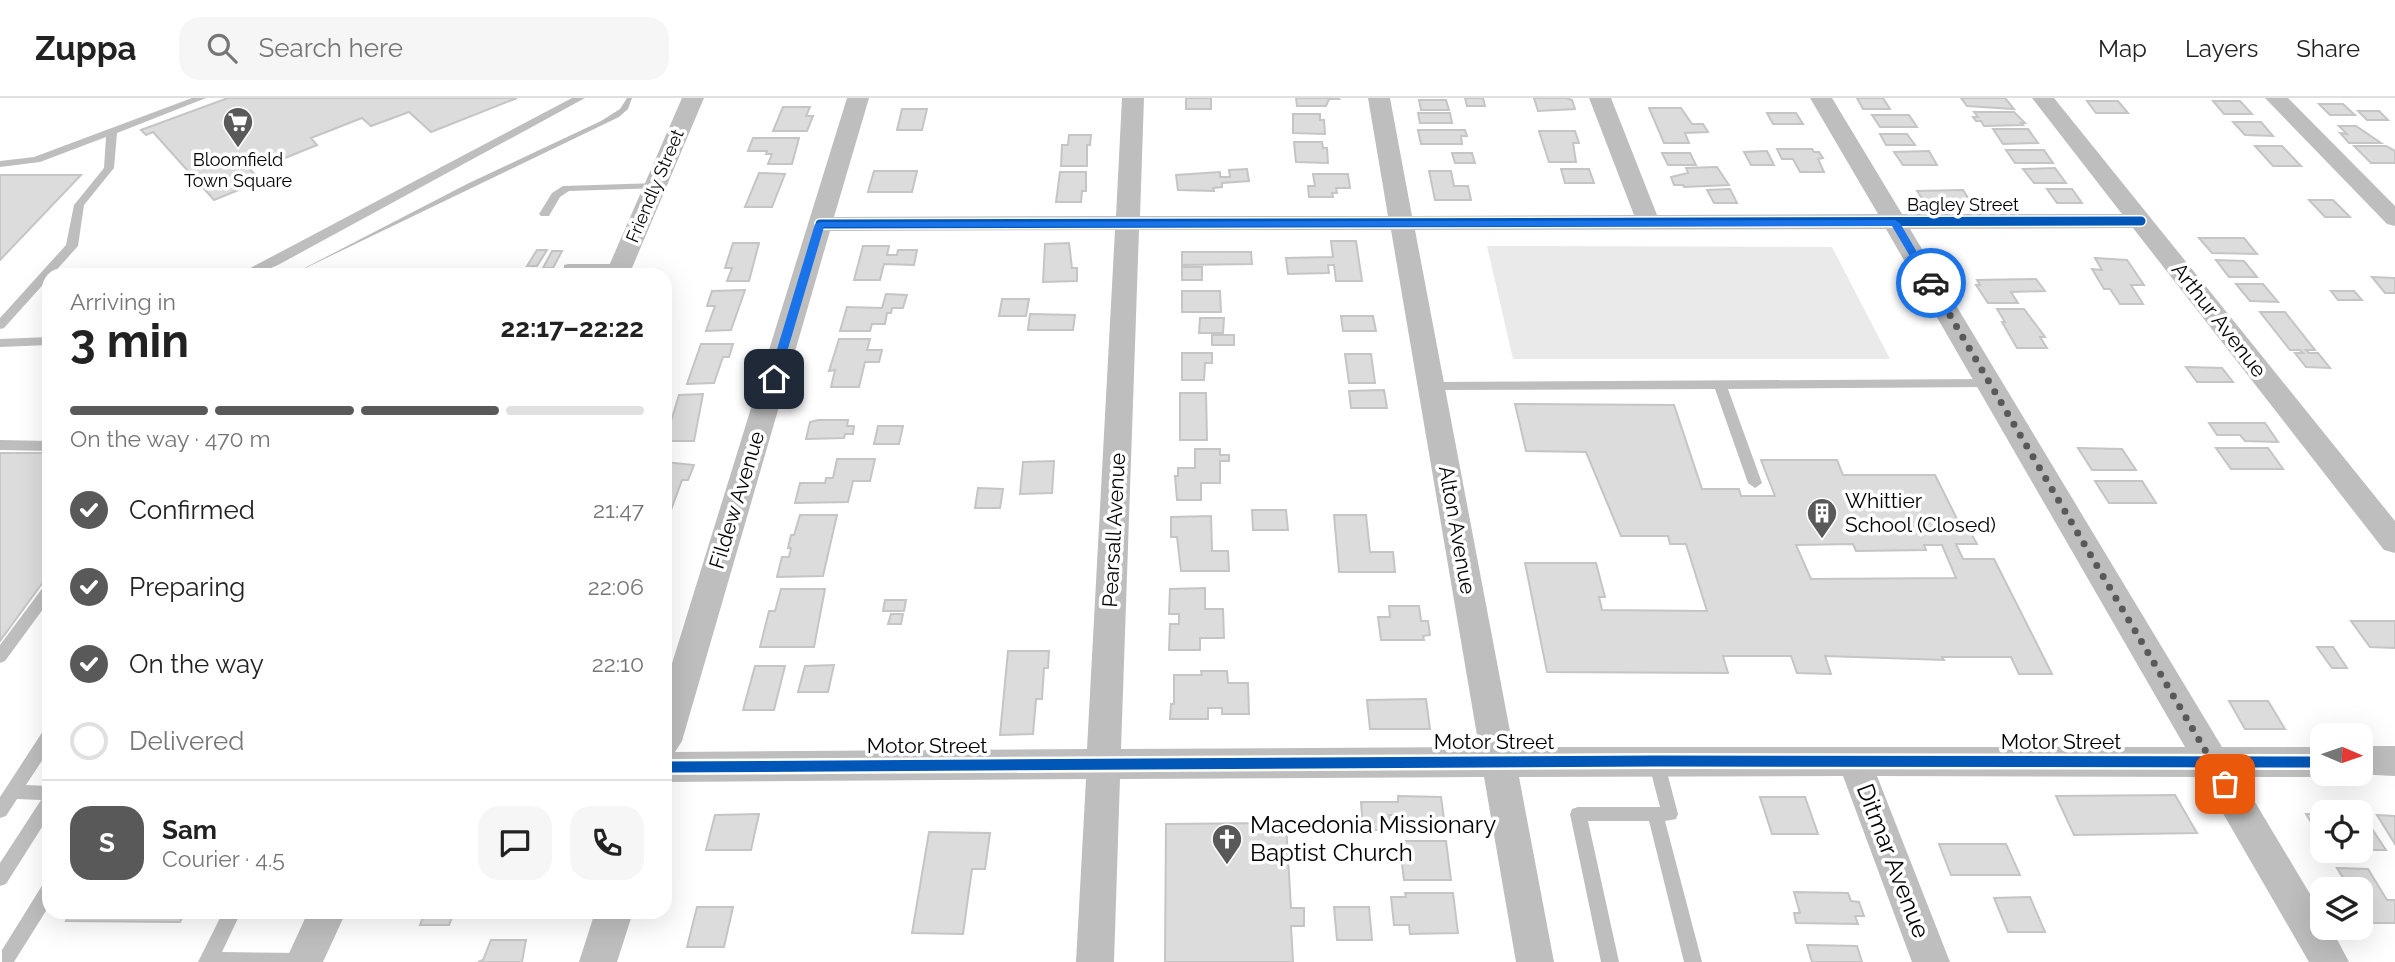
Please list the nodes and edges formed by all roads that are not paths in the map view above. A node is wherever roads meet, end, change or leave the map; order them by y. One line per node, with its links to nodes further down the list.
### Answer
1 (201, 98): 11 (lane)
2 (580, 98): 23 (lane)
3 (693, 98): 13 (street, Friendly Street)
4 (858, 98): 21 (street, Fildew Avenue)
5 (1133, 98): 17 (street, Pearsall Avenue)
6 (1379, 98): 18 (street, Alton Avenue)
7 (1600, 98): 19 (street)
8 (1821, 98): 20 (street)
9 (2043, 98): 16 (street, Arthur Avenue)
10 (2276, 98): 15 (street)
11 (112, 132): 12 (lane); 22 (lane)
12 (0, 164)
13 (657, 186): 14 (lane); 24 (street, Friendly Street)
14 (545, 214)
15 (2395, 219)
16 (2141, 221): 20 (street, Bagley Street); 35 (street, Arthur Avenue)
17 (1128, 222): 18 (street, Bagley Street); 21 (street, Bagley Street); 47 (street, Pearsall Avenue)
18 (1402, 222): 19 (street, Bagley Street); 31 (street, Alton Avenue)
19 (1648, 222): 20 (street, Bagley Street)
20 (1895, 223): 29 (street)
21 (820, 224): 38 (street, Fildew Avenue)
22 (52, 268)
23 (260, 268)
24 (620, 268)
25 (42, 279): 26 (lane)
26 (0, 325)
27 (42, 341): 28 (lane)
28 (0, 343)
29 (1989, 383): 30 (lane); 45 (street)
30 (1720, 385): 31 (lane); 34 (lane)
31 (1431, 386): 44 (street, Alton Avenue)
32 (0, 445): 33 (lane)
33 (42, 446)
34 (1755, 483)
35 (2395, 542)
36 (42, 600): 37 (lane)
37 (0, 657)
38 (672, 718)
39 (42, 747): 49 (lane)
40 (1656, 761): 41 (street, Motor Street); 44 (street, Motor Street); 53 (lane)
41 (1854, 761): 45 (street, Motor Street); 67 (street, Ditmar Avenue)
42 (2373, 761): 43 (street)
43 (2395, 761)
44 (1499, 762): 47 (street, Motor Street); 64 (street, Alton Avenue)
45 (2212, 762): 46 (street, Motor Street); 68 (street)
46 (2310, 762)
47 (1104, 765): 48 (street, Motor Street); 63 (street, Pearsall Avenue)
48 (672, 766)
49 (13, 792): 50 (lane); 51 (lane)
50 (42, 793)
51 (0, 811)
52 (42, 813): 54 (lane)
53 (1655, 814): 65 (lane); 66 (lane)
54 (0, 878)
55 (42, 901): 59 (lane)
56 (228, 919): 60 (lane)
57 (324, 919): 61 (street)
58 (612, 919): 62 (street)
59 (8, 956)
60 (207, 961): 61 (lane)
61 (304, 962)
62 (598, 962)
63 (1095, 962)
64 (1535, 962)
65 (1611, 962)
66 (1693, 962)
67 (1931, 962)
68 (2330, 962)

